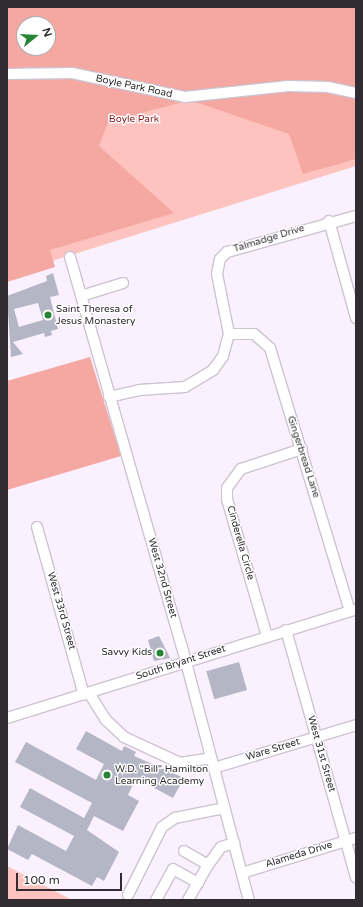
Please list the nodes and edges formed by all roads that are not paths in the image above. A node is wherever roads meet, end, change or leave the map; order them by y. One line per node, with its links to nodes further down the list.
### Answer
1 (7, 74): 2 (street, Boyle Park Road)
2 (356, 93)
3 (356, 216): 4 (street, Talmadge Drive)
4 (329, 221): 8 (street); 9 (street, Talmadge Drive)
5 (70, 257): 7 (street, West 32nd Street)
6 (123, 283): 7 (street)
7 (81, 296): 10 (street, West 32nd Street)
8 (356, 318)
9 (229, 334): 10 (street); 11 (street, Gingerbread Lane)
10 (109, 397): 16 (street, West 32nd Street)
11 (302, 449): 13 (street, Gingerbread Lane); 15 (street, Cinderella Circle)
12 (37, 527): 17 (street, West 33rd Street)
13 (353, 610): 14 (street, South Bryant Street)
14 (286, 630): 15 (street, South Bryant Street); 21 (street, West 31st Street)
15 (267, 636): 16 (street, South Bryant Street)
16 (185, 662): 17 (street, South Bryant Street); 22 (street, West 32nd Street)
17 (87, 694): 18 (street, South Bryant Street); 20 (street, West 33rd Street)
18 (7, 718)
19 (356, 725): 21 (street, Ware Street)
20 (124, 737): 22 (street, Ware Street)
21 (316, 737): 22 (street, Ware Street); 25 (street, West 31st Street)
22 (212, 763): 23 (street, West 32nd Street)
23 (224, 808): 26 (street, West 32nd Street); 32 (street)
24 (356, 838): 25 (street, Alameda Drive)
25 (346, 841): 29 (street, Alameda Drive); 30 (street, West 31st Street)
26 (234, 843): 28 (street); 29 (street, West 32nd Street)
27 (184, 851): 28 (street)
28 (208, 865): 31 (street)
29 (242, 873): 35 (street, West 32nd Street)
30 (356, 877)
31 (198, 883): 33 (street); 34 (street)
32 (128, 894)
33 (193, 898)
34 (156, 900)
35 (249, 900)

